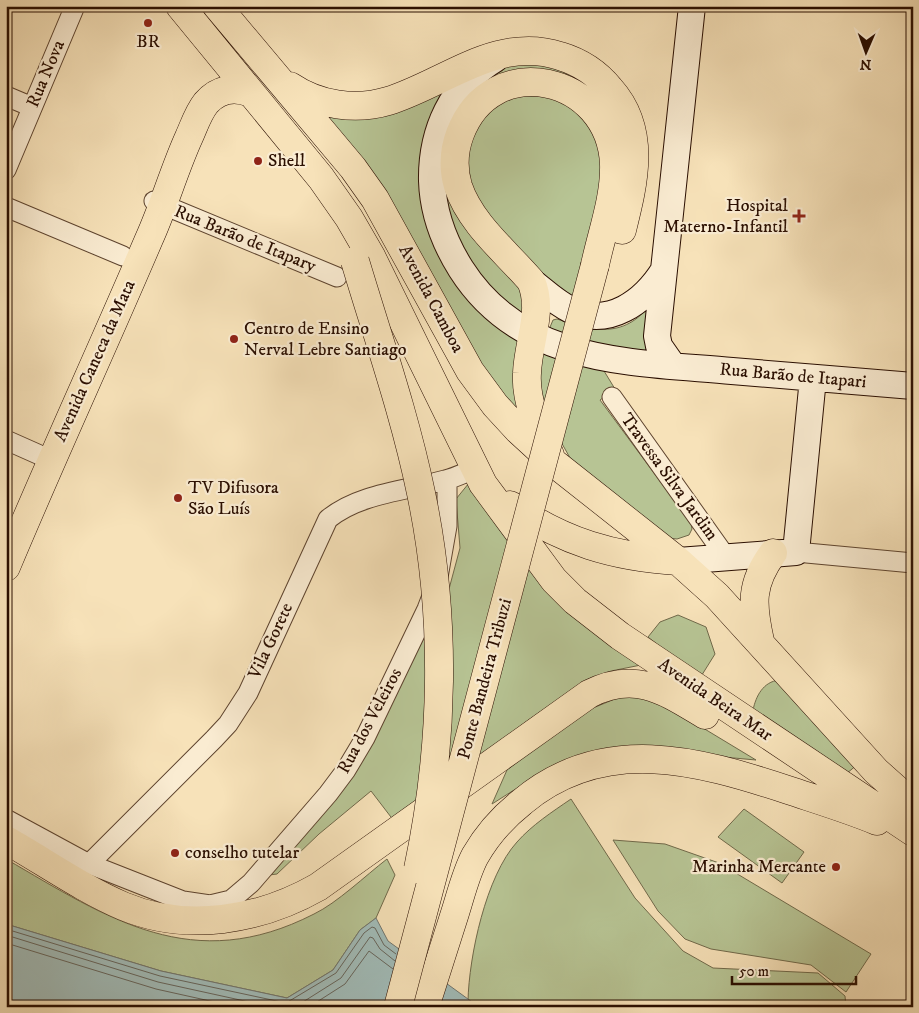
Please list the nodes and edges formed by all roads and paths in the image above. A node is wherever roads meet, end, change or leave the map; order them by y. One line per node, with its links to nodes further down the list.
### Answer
1 (75, 6): 10 (street, Rua Nova)
2 (180, 6): 5 (main road, Avenida Camboa)
3 (217, 6): 7 (main road, Avenida Camboa)
4 (692, 6): 19 (main road)
5 (210, 44): 8 (main road, Avenida Camboa); 11 (main road, Avenida Caneca da Mata)
6 (512, 52): 7 (main road); 17 (main road, Ponte Bandeira Tribuzi); 21 (main road, Ponte Bandeira Tribuzi)
7 (278, 77): 28 (main road, Avenida Camboa)
8 (250, 93): 11 (main road, Avenida Caneca da Mata); 13 (main road, Avenida Camboa)
9 (6, 96): 10 (street)
10 (32, 107): 12 (street, Rua Nova)
11 (194, 127): 14 (main road, Avenida Caneca da Mata)
12 (6, 170)
13 (324, 182): 18 (main road); 29 (main road, Avenida Camboa)
14 (158, 203): 16 (main road, Avenida Caneca da Mata); 18 (street, Rua Barão de Itapary); 27 (main road, Avenida Caneca da Mata)
15 (6, 207): 16 (street)
16 (123, 256): 27 (main road, Avenida Caneca da Mata)
17 (603, 266): 20 (main road, Ponte Bandeira Tribuzi); 49 (main road, Ponte Bandeira Tribuzi, bridge); 50 (main road, Ponte Bandeira Tribuzi)
18 (346, 268): 48 (main road, bridge)
19 (664, 270): 20 (main road, Ponte Bandeira Tribuzi); 22 (main road)
20 (531, 281): 21 (main road)
21 (533, 336): 22 (main road, Ponte Bandeira Tribuzi); 28 (main road)
22 (673, 366): 23 (main road, Rua Barão de Itapari)
23 (812, 378): 24 (main road, Rua Barão de Itapari); 35 (main road)
24 (913, 386)
25 (612, 397): 36 (street, Travessa Silva Jardim)
26 (6, 440): 27 (street)
27 (44, 457): 32 (main road, Avenida Caneca da Mata); 39 (main road, Avenida Caneca da Mata)
28 (554, 463): 31 (main road, Avenida Camboa)
29 (478, 476): 30 (street, Vila Gorete); 33 (main road); 34 (main road, Avenida Camboa)
30 (447, 480): 47 (street, Vila Gorete); 47 (street, Rua dos Veleiros)
31 (625, 517): 33 (main road); 37 (main road, Avenida Camboa)
32 (6, 523)
33 (602, 551): 37 (main road)
34 (532, 552): 41 (main road, Avenida Beira Mar)
35 (784, 552): 36 (main road, Travessa Silva Jardim); 38 (street, Travessa Silva Jardim); 40 (main road)
36 (726, 557): 37 (main road, Travessa Silva Jardim)
37 (678, 561): 40 (main road)
38 (913, 563)
39 (6, 566)
40 (760, 641): 42 (main road)
41 (860, 796): 44 (main road, Avenida Beira Mar); 46 (main road)
42 (913, 804)
43 (6, 819): 47 (street, Rua dos Veleiros)
44 (913, 832)
45 (913, 839): 51 (main road)
46 (6, 840)
47 (89, 864)
48 (390, 1007)
49 (398, 1007)
50 (414, 1007)
51 (425, 1007)

